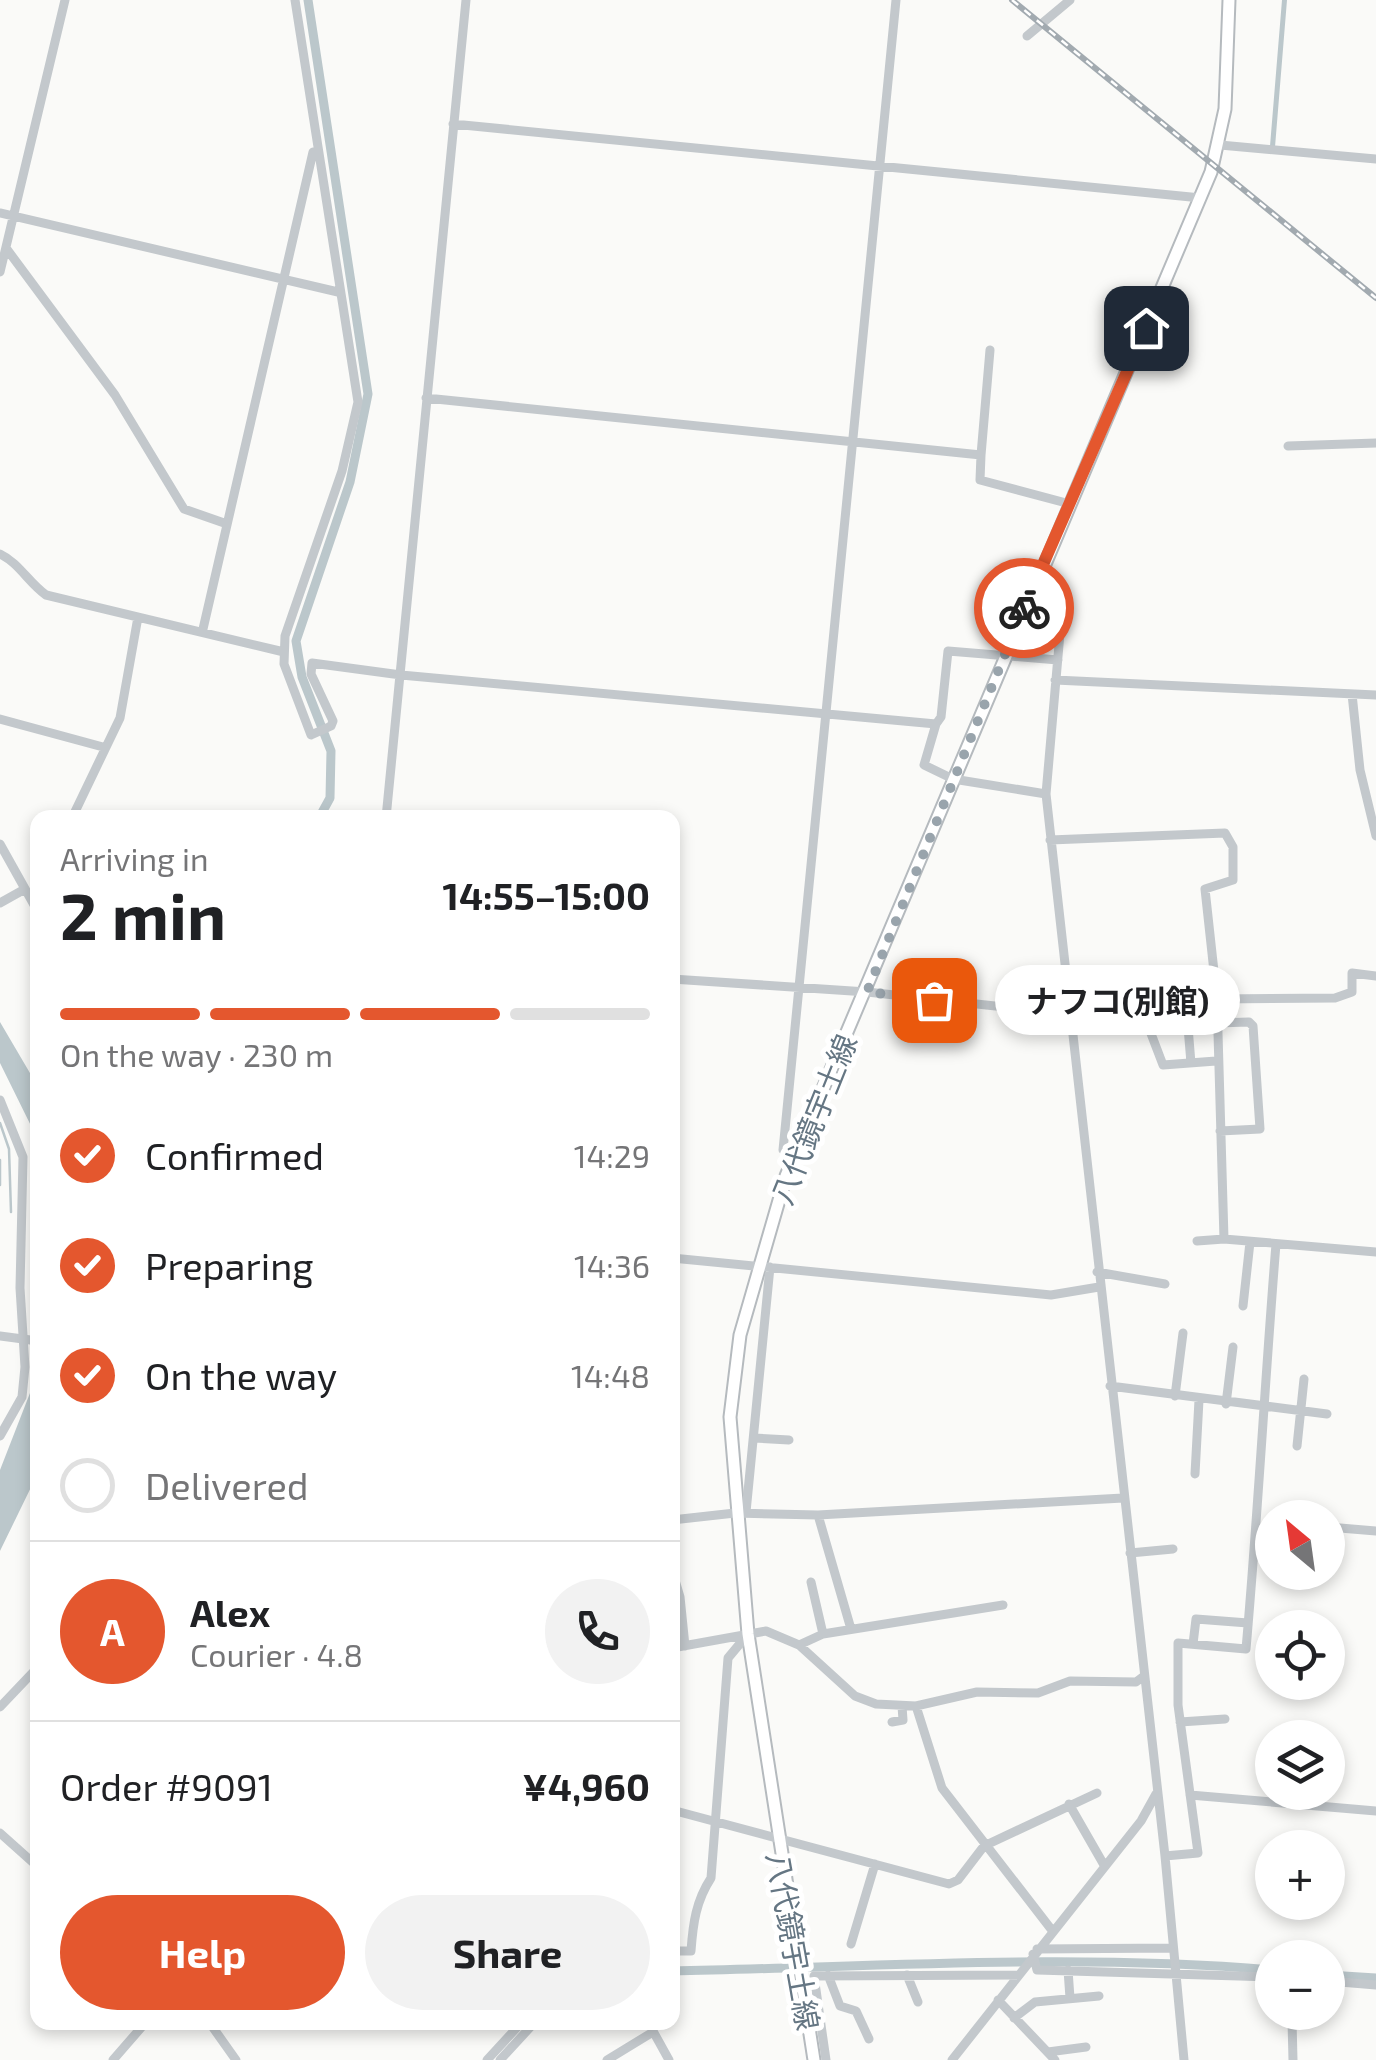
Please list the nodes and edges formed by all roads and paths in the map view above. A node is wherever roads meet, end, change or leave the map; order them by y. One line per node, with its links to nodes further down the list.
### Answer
1 (65, 0): 15 (street)
2 (294, 0): 9 (street)
3 (466, 0): 8 (street)
4 (896, 0): 12 (street)
5 (1070, 0): 7 (street)
6 (1230, 0): 10 (main road, 八代鏡宇土線)
7 (1027, 36)
8 (453, 124): 12 (street); 21 (street)
9 (315, 144): 18 (street); 19 (street)
10 (1220, 144): 11 (street); 13 (main road, 八代鏡宇土線)
11 (1376, 159)
12 (883, 167): 13 (street); 22 (street)
13 (1201, 198): 26 (main road, 八代鏡宇土線)
14 (0, 212): 15 (street)
15 (14, 216): 16 (street); 18 (street)
16 (6, 248): 17 (street); 27 (street)
17 (0, 272)
18 (283, 280): 19 (street); 27 (street)
19 (338, 292): 32 (street)
20 (990, 350): 25 (street)
21 (426, 398): 22 (street); 35 (street)
22 (851, 438): 25 (street); 39 (street)
23 (1376, 443): 24 (street)
24 (1288, 446)
25 (981, 455): 26 (street)
26 (1070, 504): 29 (main road, 八代鏡宇土線)
27 (227, 524): 31 (street)
28 (0, 554): 30 (street)
29 (1037, 577): 33 (main road, 八代鏡宇土線); 34 (street)
30 (138, 617): 31 (street); 42 (street)
31 (203, 629): 32 (street)
32 (284, 652): 35 (street)
33 (1004, 657): 34 (street); 41 (street); 43 (main road, 八代鏡宇土線)
34 (1058, 660): 36 (street)
35 (400, 676): 39 (street); 46 (street)
36 (1055, 680): 37 (street); 44 (street)
37 (1352, 694): 38 (street); 47 (street)
38 (1376, 695)
39 (824, 714): 41 (street); 56 (street)
40 (0, 719): 42 (street)
41 (936, 724): 43 (street)
42 (104, 747): 45 (street)
43 (952, 779): 44 (street); 58 (main road, 八代鏡宇土線)
44 (1046, 794): 48 (street)
45 (76, 810)
46 (387, 810)
47 (1376, 836)
48 (1050, 840): 60 (street); 64 (street)
49 (0, 844): 50 (street)
50 (25, 889): 51 (street); 52 (street)
51 (30, 898)
52 (0, 902)
53 (1376, 976): 60 (street)
54 (680, 980): 56 (street)
55 (1184, 980): 61 (street)
56 (797, 990): 58 (street); 69 (street)
57 (1118, 990): 63 (street)
58 (867, 992): 64 (street); 70 (main road, 八代鏡宇土線)
59 (1142, 998): 62 (street)
60 (1216, 999): 65 (street)
61 (1186, 1006): 62 (street); 67 (street)
62 (1142, 1010): 63 (street); 67 (street)
63 (1120, 1012): 64 (street)
64 (1069, 1016): 80 (street)
65 (1216, 1023): 66 (street); 71 (street)
66 (1216, 1061): 67 (street); 71 (street)
67 (1191, 1063)
68 (0, 1100): 96 (street)
69 (784, 1118): 70 (street); 72 (street)
70 (808, 1129): 79 (main road, 八代鏡宇土線)
71 (1220, 1131): 73 (street)
72 (782, 1150)
73 (1224, 1239): 74 (street); 75 (street)
74 (1197, 1240)
75 (1250, 1242): 76 (street); 83 (street)
76 (1276, 1244): 77 (street); 93 (street)
77 (1376, 1252)
78 (680, 1259): 79 (street)
79 (763, 1266): 82 (street); 97 (street); 103 (main road, 八代鏡宇土線)
80 (1097, 1272): 81 (street); 82 (street)
81 (1165, 1284)
82 (1099, 1287): 89 (street)
83 (1243, 1306)
84 (1183, 1333): 90 (street)
85 (0, 1336): 86 (street, bridge)
86 (30, 1339)
87 (1233, 1347): 92 (street)
88 (1304, 1380): 94 (street)
89 (1110, 1386): 90 (street); 101 (street)
90 (1174, 1396): 91 (street)
91 (1199, 1400): 92 (street); 100 (street)
92 (1226, 1404): 93 (street)
93 (1262, 1409): 94 (street); 102 (street)
94 (1300, 1410): 95 (street); 99 (street)
95 (1327, 1414)
96 (0, 1436)
97 (754, 1438): 98 (street); 103 (street)
98 (789, 1440)
99 (1298, 1446)
100 (1194, 1474)
101 (1122, 1498): 104 (street); 109 (street)
102 (1260, 1500)
103 (741, 1512): 104 (street); 105 (street); 116 (main road, 八代鏡宇土線)
104 (818, 1515): 115 (street)
105 (680, 1519)
106 (1345, 1529): 107 (street)
107 (1376, 1532)
108 (1173, 1549): 109 (street)
109 (1130, 1553): 123 (street)
110 (1255, 1558): 114 (street)
111 (811, 1582): 117 (street)
112 (680, 1597): 120 (street)
113 (1003, 1605): 115 (street)
114 (1248, 1623): 118 (street); 118 (street)
115 (851, 1629): 117 (street)
116 (748, 1634): 119 (street); 120 (street); 136 (street); 138 (main road, 八代鏡宇土線)
117 (823, 1634): 119 (street)
118 (1192, 1644): 129 (street)
119 (799, 1645): 124 (street)
120 (685, 1646): 121 (street)
121 (680, 1647)
122 (30, 1675): 126 (street)
123 (1144, 1676): 125 (street); 131 (street)
124 (902, 1706): 125 (street); 128 (street)
125 (916, 1706): 139 (street)
126 (0, 1707)
127 (1225, 1719): 129 (street)
128 (892, 1722)
129 (1180, 1722): 132 (street)
130 (1097, 1793): 133 (street)
131 (1156, 1794): 140 (street); 143 (street)
132 (1190, 1795): 135 (street); 140 (street)
133 (1069, 1804): 139 (street); 143 (street)
134 (680, 1812): 136 (street)
135 (1376, 1812)
136 (716, 1822): 138 (street); 147 (street)
137 (0, 1833): 141 (street)
138 (776, 1837): 142 (street); 178 (main road, 八代鏡宇土線)
139 (984, 1846): 142 (street); 144 (street)
140 (1166, 1856): 146 (street)
141 (30, 1860)
142 (875, 1864): 145 (street)
143 (1104, 1865): 144 (street)
144 (1052, 1929): 148 (street)
145 (852, 1944)
146 (1173, 1950): 148 (street); 149 (street)
147 (680, 1951)
148 (1034, 1953): 150 (street); 151 (street)
149 (1175, 1968): 150 (street); 152 (street); 181 (street)
150 (1068, 1970): 158 (street)
151 (1018, 1974): 154 (street); 159 (street)
152 (1255, 1975)
153 (828, 1976): 154 (street); 168 (street); 179 (street)
154 (907, 1976): 160 (street)
155 (1345, 1982): 156 (street)
156 (1376, 1985)
157 (1099, 1996): 158 (street)
158 (1070, 1998): 161 (street)
159 (998, 2000): 161 (street); 180 (street)
160 (918, 2002)
161 (1014, 2018): 171 (street)
162 (139, 2030): 172 (street)
163 (215, 2030): 173 (street)
164 (522, 2030): 170 (street)
165 (647, 2030): 176 (street)
166 (653, 2030): 177 (street)
167 (1292, 2030): 182 (street)
168 (869, 2039)
169 (1086, 2047): 171 (street)
170 (505, 2048): 174 (street); 175 (street)
171 (1052, 2056)
172 (113, 2060)
173 (236, 2060)
174 (487, 2060)
175 (500, 2060)
176 (607, 2060)
177 (669, 2060)
178 (814, 2060)
179 (826, 2060)
180 (952, 2060)
181 (1184, 2060)
182 (1293, 2060)

